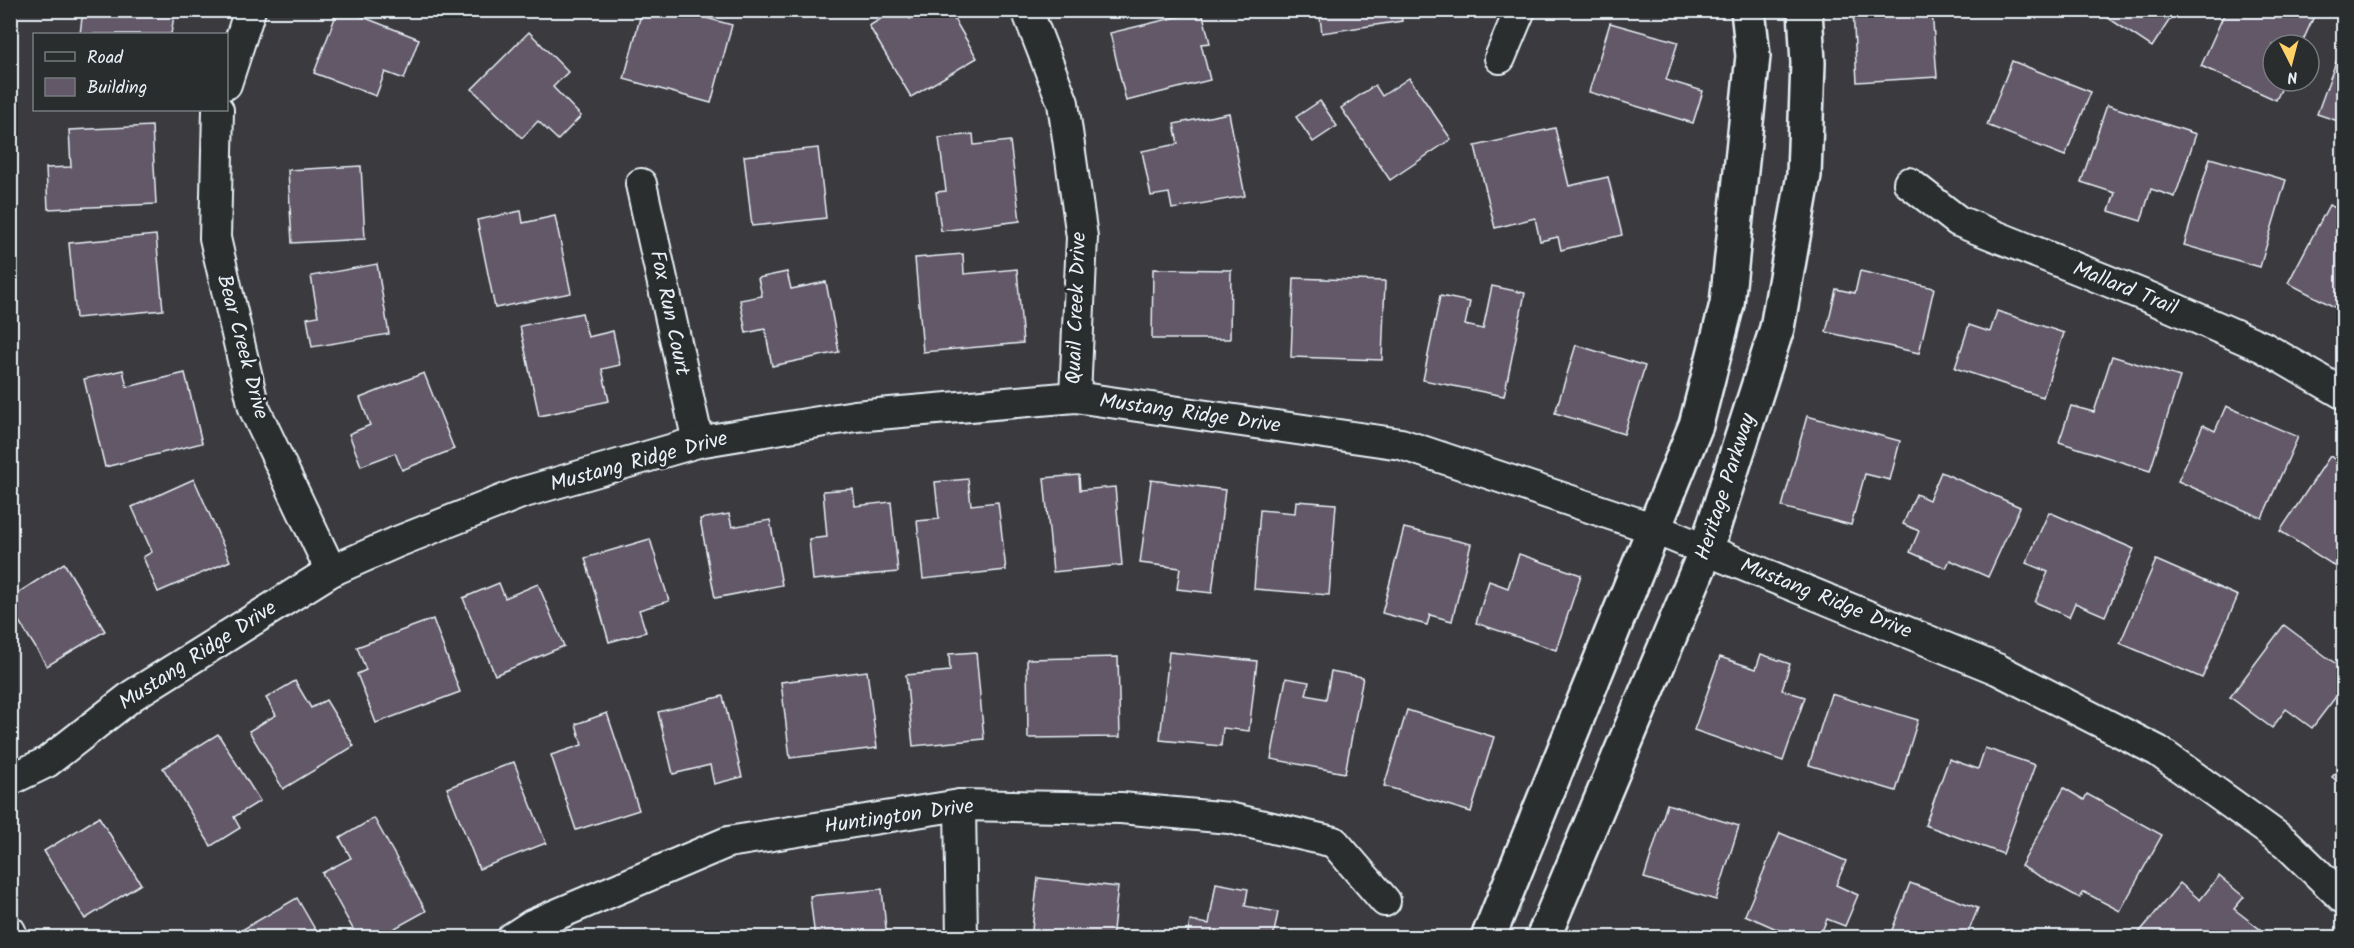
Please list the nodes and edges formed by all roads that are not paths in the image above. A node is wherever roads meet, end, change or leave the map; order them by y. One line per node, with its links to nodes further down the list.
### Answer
1 (250, 10): 7 (street)
2 (1027, 10): 12 (street, Quail Creek Drive)
3 (1520, 10): 6 (street)
4 (1748, 10): 14 (main road)
5 (1805, 10): 15 (main road, Heritage Parkway)
6 (1500, 58)
7 (228, 78)
8 (218, 111): 16 (street, Bear Creek Drive)
9 (1909, 183): 11 (street, Mallard Trail)
10 (641, 184): 13 (street, Fox Run Court)
11 (2343, 394)
12 (1075, 397): 13 (street, Mustang Ridge Drive); 14 (street, Mustang Ridge Drive)
13 (698, 442): 16 (street, Mustang Ridge Drive)
14 (1655, 530): 15 (street, Mustang Ridge Drive); 25 (main road)
15 (1706, 550): 19 (street, Mustang Ridge Drive); 26 (main road, Heritage Parkway)
16 (331, 571): 17 (street, Mustang Ridge Drive)
17 (10, 780)
18 (960, 805): 20 (street, Huntington Drive); 23 (street, Huntington Drive); 24 (street)
19 (2343, 899)
20 (1385, 901)
21 (10, 931): 22 (street)
22 (13, 938)
23 (512, 938)
24 (962, 938)
25 (1488, 938)
26 (1543, 938)

